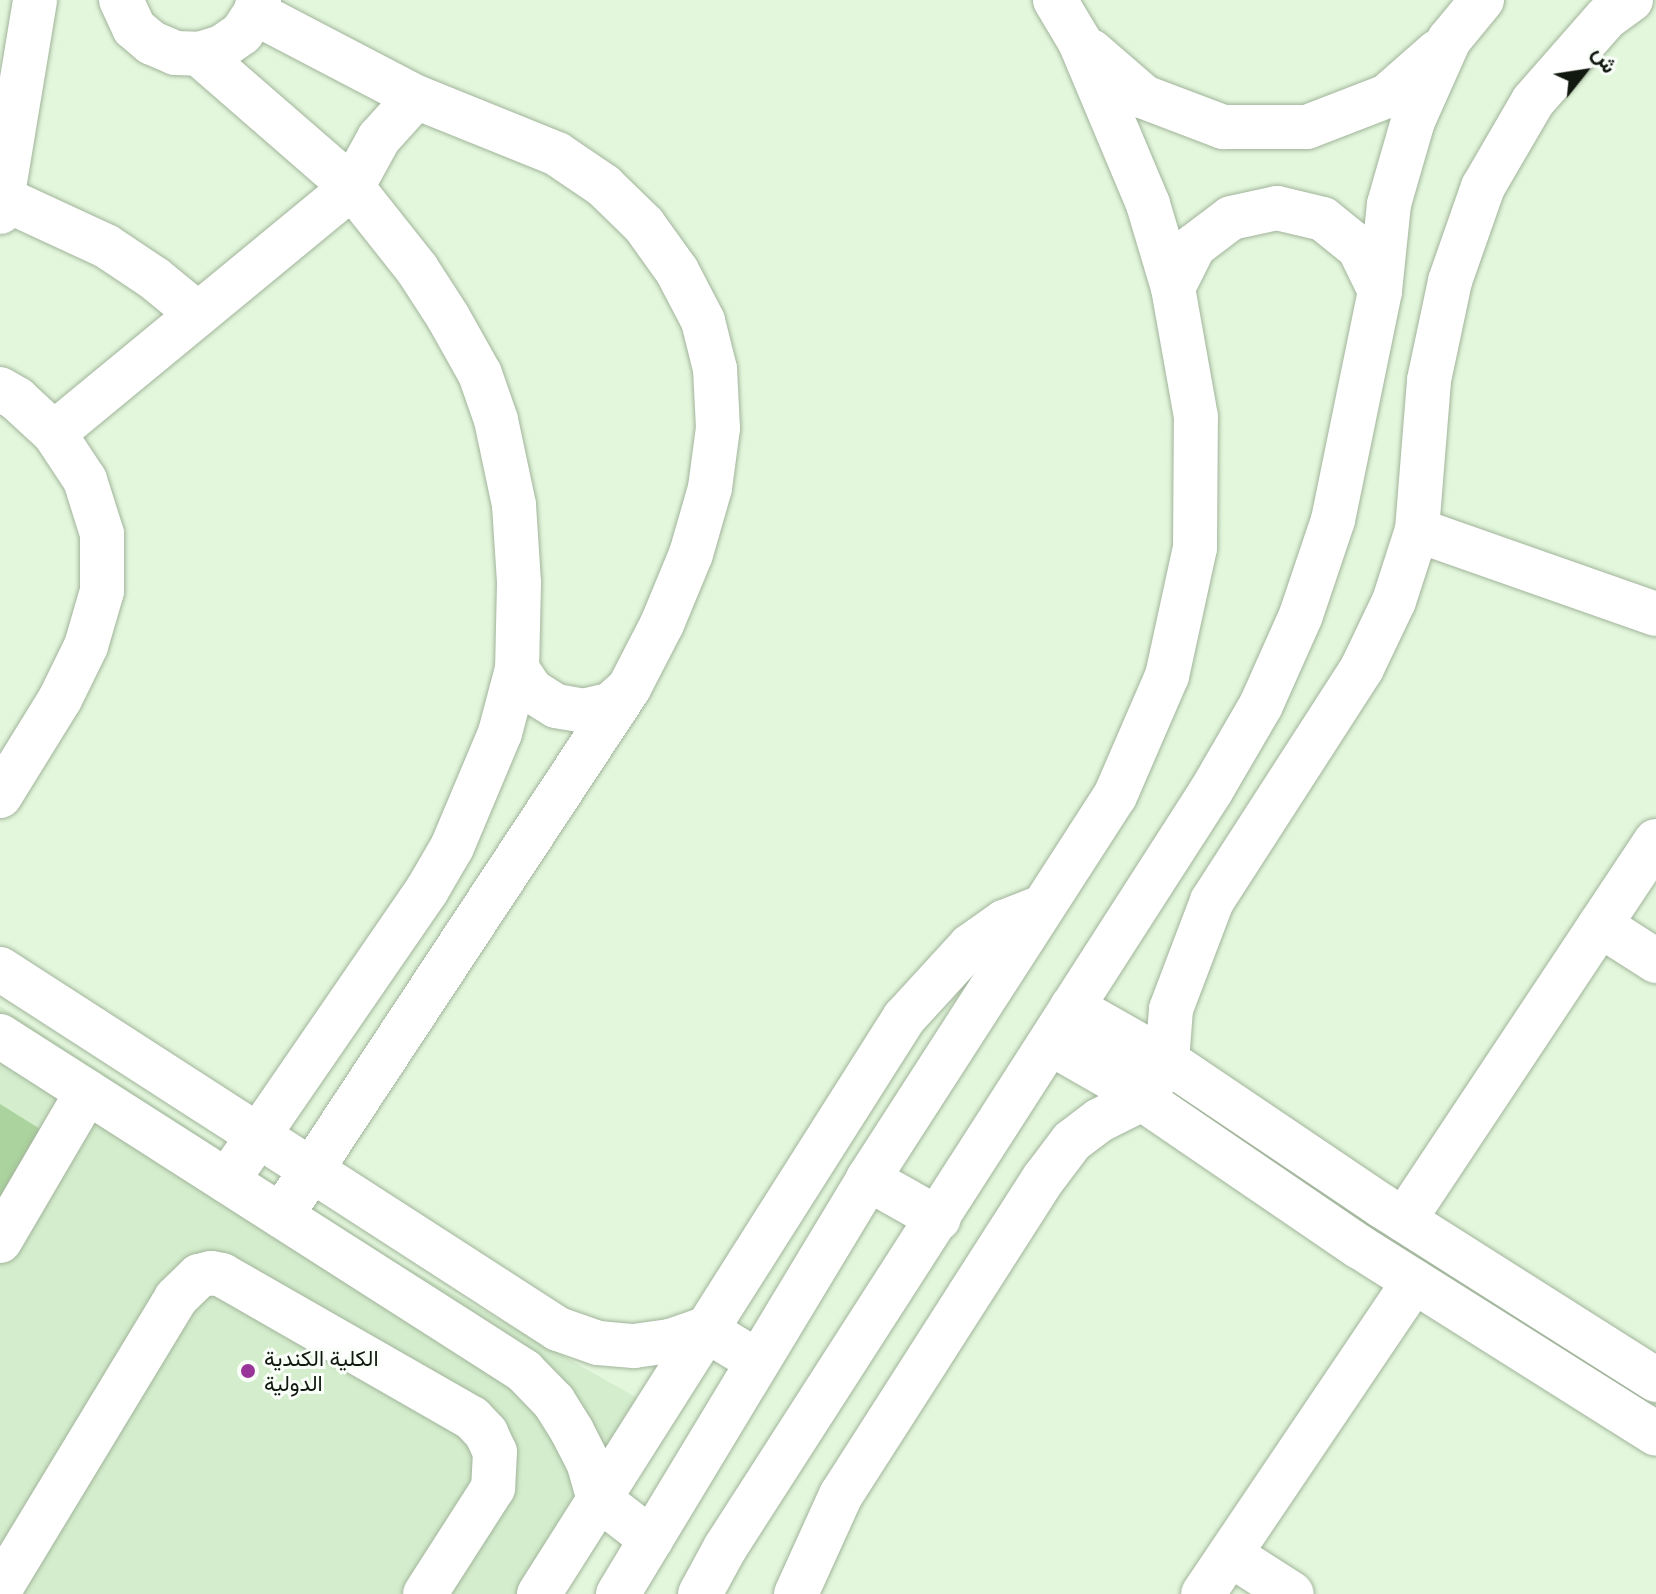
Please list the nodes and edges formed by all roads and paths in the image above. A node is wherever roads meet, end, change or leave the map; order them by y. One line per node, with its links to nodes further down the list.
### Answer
1 (35, 0): 12 (street)
2 (1056, 0): 8 (street)
3 (1482, 0): 7 (street)
4 (1631, 0): 18 (street)
5 (112, 2): 9 (street)
6 (257, 6): 9 (street); 10 (street)
7 (1449, 40): 8 (street); 14 (street)
8 (1080, 42): 13 (street)
9 (199, 54): 11 (street)
10 (416, 97): 11 (street); 21 (street)
11 (352, 187): 15 (street); 20 (street)
12 (1, 205): 15 (street)
13 (1173, 288): 14 (street); 24 (street)
14 (1380, 291): 28 (street)
15 (198, 314): 17 (street)
16 (0, 389): 17 (street)
17 (54, 433): 22 (street)
18 (1417, 530): 19 (street); 31 (street)
19 (1656, 614)
20 (517, 669): 21 (street); 34 (street)
21 (629, 688): 35 (street)
22 (0, 796)
23 (1656, 841): 25 (street)
24 (1042, 907): 36 (street); 45 (street)
25 (1600, 925): 26 (street); 38 (street)
26 (1656, 961)
27 (0, 969): 34 (street)
28 (1072, 1007): 30 (street); 31 (street)
29 (0, 1036): 32 (street)
30 (1050, 1043): 33 (street); 40 (street)
31 (1167, 1061): 33 (street); 38 (street)
32 (87, 1092): 37 (street); 41 (street)
33 (1142, 1099): 42 (street); 61 (street)
34 (258, 1136): 35 (street); 37 (street)
35 (310, 1170): 39 (street); 45 (street)
36 (868, 1179): 40 (street); 47 (street)
37 (227, 1181): 39 (street)
38 (1393, 1213): 42 (street); 43 (street)
39 (281, 1216): 46 (street)
40 (939, 1219): 53 (street)
41 (0, 1241)
42 (1358, 1246): 44 (street)
43 (1451, 1250): 44 (street); 48 (street)
44 (1420, 1284): 50 (street); 54 (street)
45 (704, 1329): 47 (street); 51 (street)
46 (465, 1334): 49 (street); 51 (street)
47 (757, 1361): 52 (street)
48 (1656, 1380)
49 (433, 1396): 55 (street); 56 (street)
50 (1656, 1434)
51 (599, 1499): 52 (street); 57 (street)
52 (651, 1539): 58 (street)
53 (725, 1548): 59 (street); 60 (street)
54 (1231, 1555): 62 (street); 63 (street)
55 (0, 1589)
56 (425, 1594)
57 (539, 1594)
58 (618, 1594)
59 (700, 1594)
60 (717, 1594)
61 (796, 1594)
62 (1203, 1594)
63 (1292, 1594)

